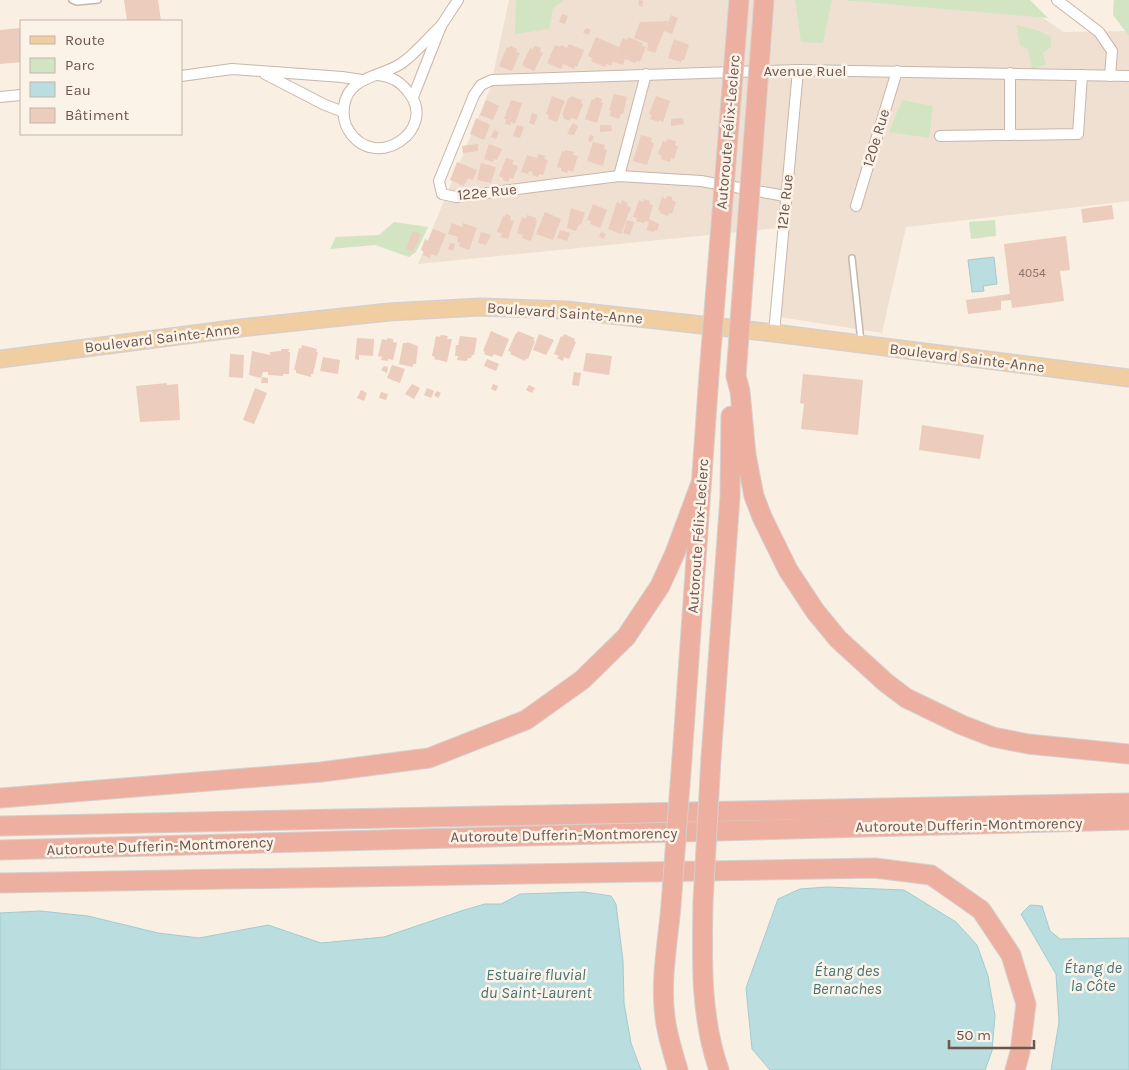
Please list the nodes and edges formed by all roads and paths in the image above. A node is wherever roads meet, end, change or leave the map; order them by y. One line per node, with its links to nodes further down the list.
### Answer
1 (72, 0): 2 (lane)
2 (98, 0)
3 (458, 0): 7 (street)
4 (739, 0): 35 (highway, Autoroute Félix-Leclerc, bridge)
5 (764, 0): 33 (highway, Autoroute Félix-Leclerc, bridge)
6 (1057, 0): 16 (street)
7 (441, 26): 13 (street); 21 (street)
8 (798, 70): 9 (street, Avenue Ruel); 12 (street, Avenue Ruel); 27 (street, 121e Rue)
9 (897, 71): 11 (street, Avenue Ruel); 28 (street, 120e Rue)
10 (260, 72): 15 (street); 18 (street); 23 (street)
11 (1010, 73): 14 (street, Avenue Ruel); 24 (street)
12 (646, 74): 19 (street, Avenue Ruel); 26 (street)
13 (378, 75): 18 (street); 21 (street)
14 (1082, 75): 16 (street, Avenue Ruel); 24 (street)
15 (182, 76)
16 (1110, 76): 17 (street, Avenue Ruel)
17 (1129, 76)
18 (362, 80): 23 (street)
19 (481, 85): 26 (street, 122e Rue)
20 (20, 95): 22 (street)
21 (413, 97): 23 (street)
22 (0, 98)
23 (343, 112)
24 (1010, 135): 25 (street)
25 (940, 136)
26 (620, 176): 27 (street, 122e Rue)
27 (786, 196): 30 (street, 121e Rue)
28 (856, 206)
29 (852, 258): 31 (lane)
30 (774, 333): 31 (main road, Boulevard Sainte-Anne); 32 (main road, Boulevard Sainte-Anne)
31 (861, 345): 34 (main road, Boulevard Sainte-Anne)
32 (0, 359)
33 (736, 376): 36 (highway); 44 (highway, bridge)
34 (1129, 378)
35 (702, 483): 37 (highway); 43 (highway, Autoroute Félix-Leclerc, bridge)
36 (1129, 754)
37 (0, 798)
38 (1129, 802): 40 (highway, Autoroute Dufferin-Montmorency)
39 (1129, 820): 41 (highway, Autoroute Dufferin-Montmorency)
40 (0, 826)
41 (0, 850)
42 (0, 883): 45 (highway)
43 (678, 1070)
44 (719, 1070)
45 (1015, 1070)

